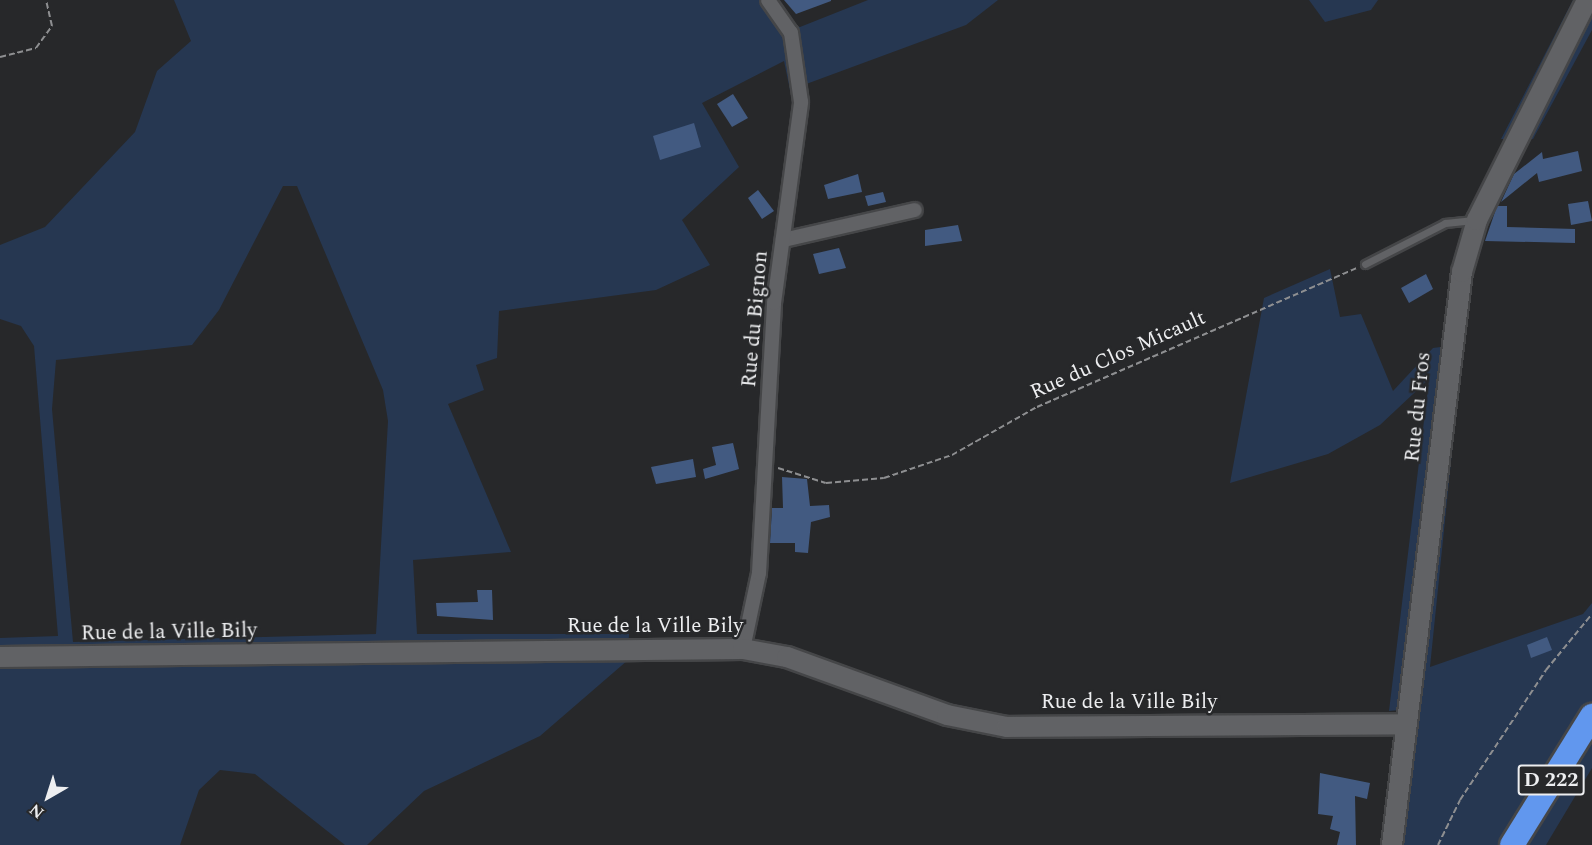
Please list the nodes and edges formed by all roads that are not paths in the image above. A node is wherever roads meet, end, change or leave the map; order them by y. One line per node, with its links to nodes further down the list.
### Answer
1 (768, 0): 5 (street, Rue du Bignon)
2 (1587, 0): 4 (street, Rue du Fros)
3 (915, 210): 5 (street)
4 (1478, 220): 6 (lane); 10 (street, Rue du Fros)
5 (783, 240): 7 (street, Rue du Bignon)
6 (1365, 264)
7 (743, 649): 8 (street, Rue de la Ville Bily); 10 (street, Rue de la Ville Bily)
8 (0, 657)
9 (1592, 716): 12 (highway, D 222)
10 (1406, 724): 11 (street, Rue du Fros)
11 (1392, 845)
12 (1512, 845)

